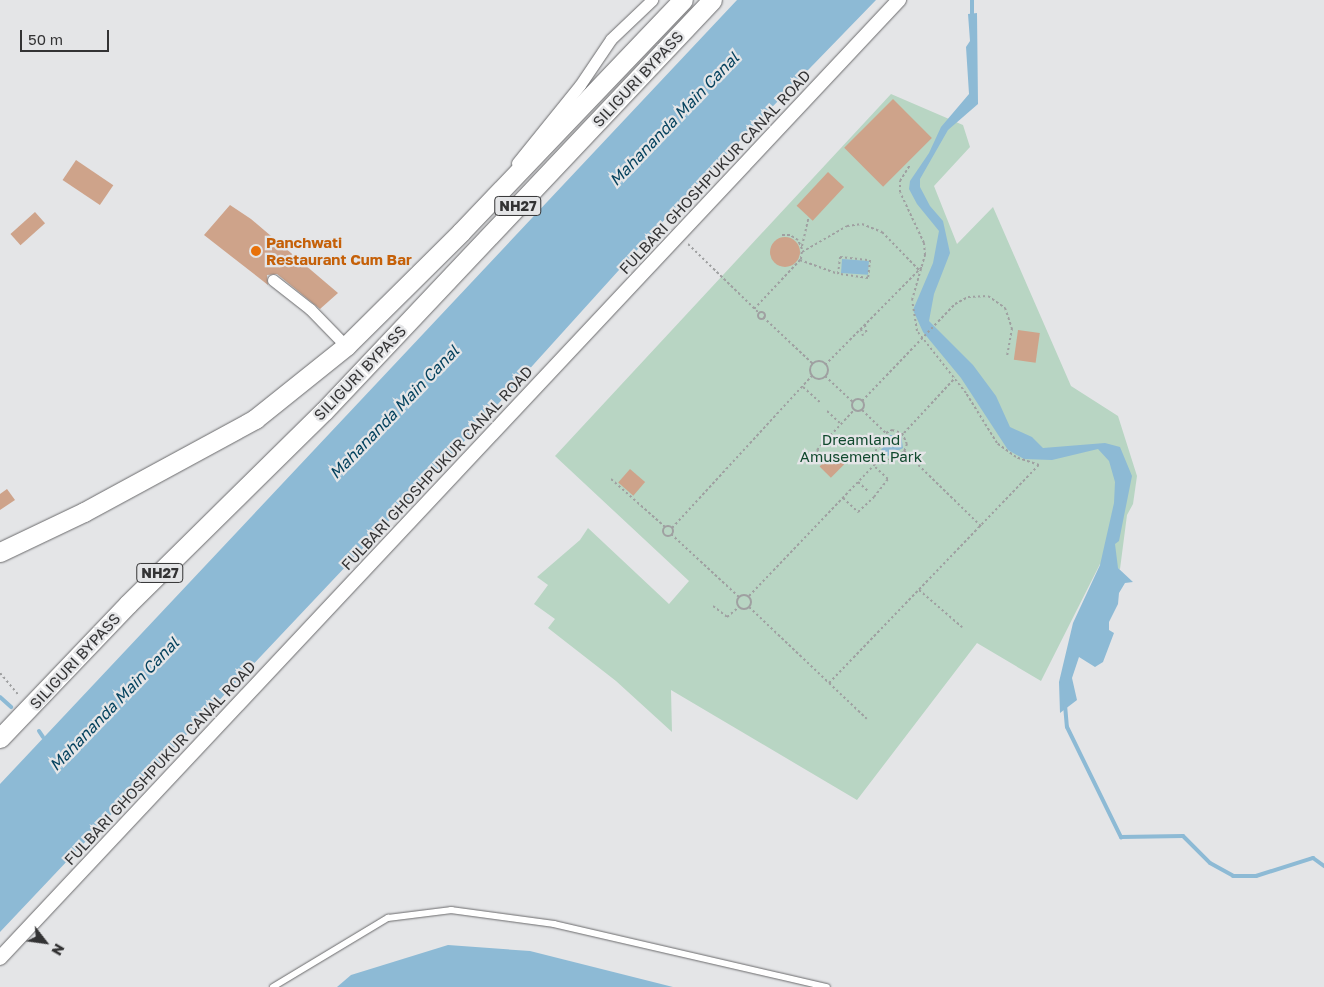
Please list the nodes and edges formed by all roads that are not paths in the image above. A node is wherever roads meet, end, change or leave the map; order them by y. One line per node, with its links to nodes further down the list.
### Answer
1 (652, 0): 5 (street)
2 (683, 0): 5 (highway, NH27)
3 (712, 0): 9 (highway, SILIGURI BYPASS / NH27)
4 (899, 0): 10 (street, FULBARI GHOSHPUKUR CANAL ROAD)
5 (496, 193): 7 (highway, NH27)
6 (273, 280): 7 (street)
7 (346, 346): 8 (highway, NH27)
8 (0, 552)
9 (0, 738)
10 (0, 958)
11 (273, 987): 12 (lane)
12 (827, 987)

